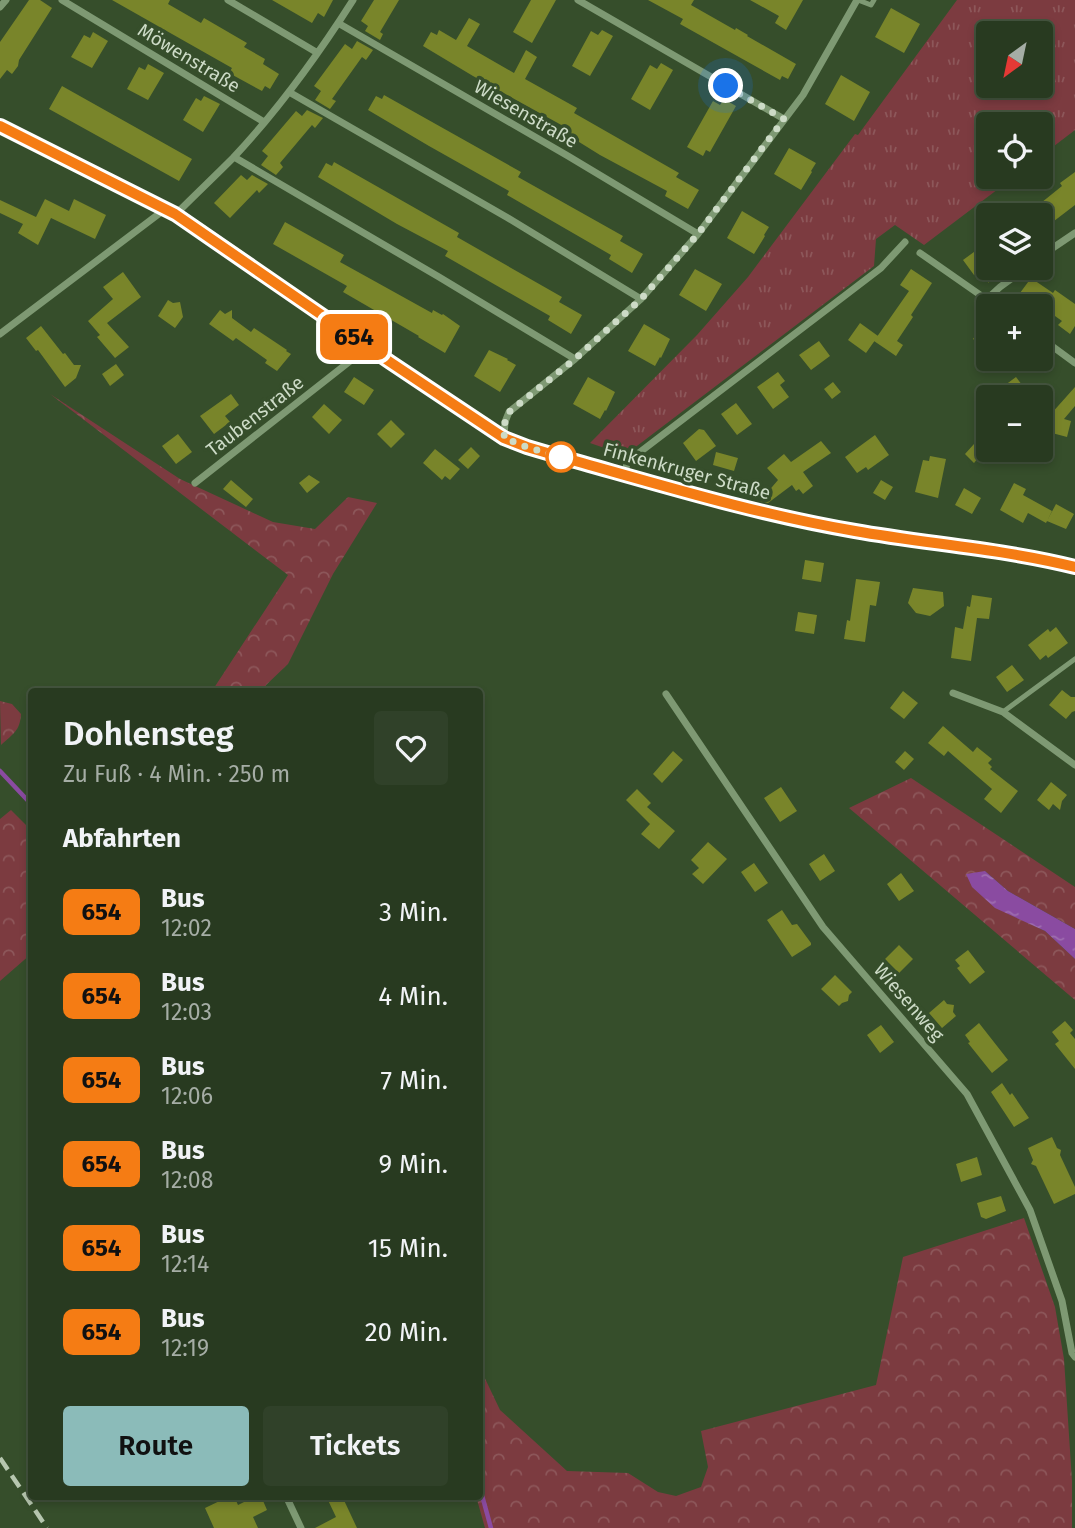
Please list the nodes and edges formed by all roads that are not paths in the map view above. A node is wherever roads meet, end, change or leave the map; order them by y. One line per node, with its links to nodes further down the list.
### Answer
1 (6, 0): 8 (street)
2 (62, 0): 13 (street, Möwenstraße)
3 (228, 0): 10 (street)
4 (352, 0): 9 (street)
5 (578, 0): 12 (street)
6 (857, 0): 7 (lane); 12 (street)
7 (874, 0)
8 (0, 8)
9 (338, 23): 10 (street); 18 (street, Wiesenstraße)
10 (316, 52): 11 (street)
11 (289, 92): 13 (street); 25 (street)
12 (784, 119): 18 (street)
13 (264, 122): 15 (street)
14 (0, 126): 16 (street, Finkenkruger Straße)
15 (234, 157): 16 (street); 29 (street)
16 (170, 212): 26 (street); 27 (street, Finkenkruger Straße)
17 (1075, 233): 20 (street)
18 (698, 234): 25 (street)
19 (905, 242): 32 (street)
20 (1053, 249)
21 (920, 253): 23 (street)
22 (1010, 280): 24 (street)
23 (978, 294)
24 (992, 294)
25 (641, 299): 29 (street)
26 (0, 334)
27 (368, 347): 31 (street, Finkenkruger Straße); 33 (street, Taubenstraße)
28 (1053, 347): 30 (street)
29 (575, 359): 31 (street)
30 (1075, 363)
31 (504, 438): 32 (street, Finkenkruger Straße)
32 (625, 475): 34 (street, Finkenkruger Straße)
33 (195, 483)
34 (1075, 567)
35 (1075, 659): 38 (lane)
36 (953, 693): 38 (street)
37 (666, 694): 40 (street, Wiesenweg)
38 (1003, 712): 39 (street)
39 (1075, 765)
40 (1075, 1357)
41 (288, 1500): 42 (street)
42 (301, 1528)

